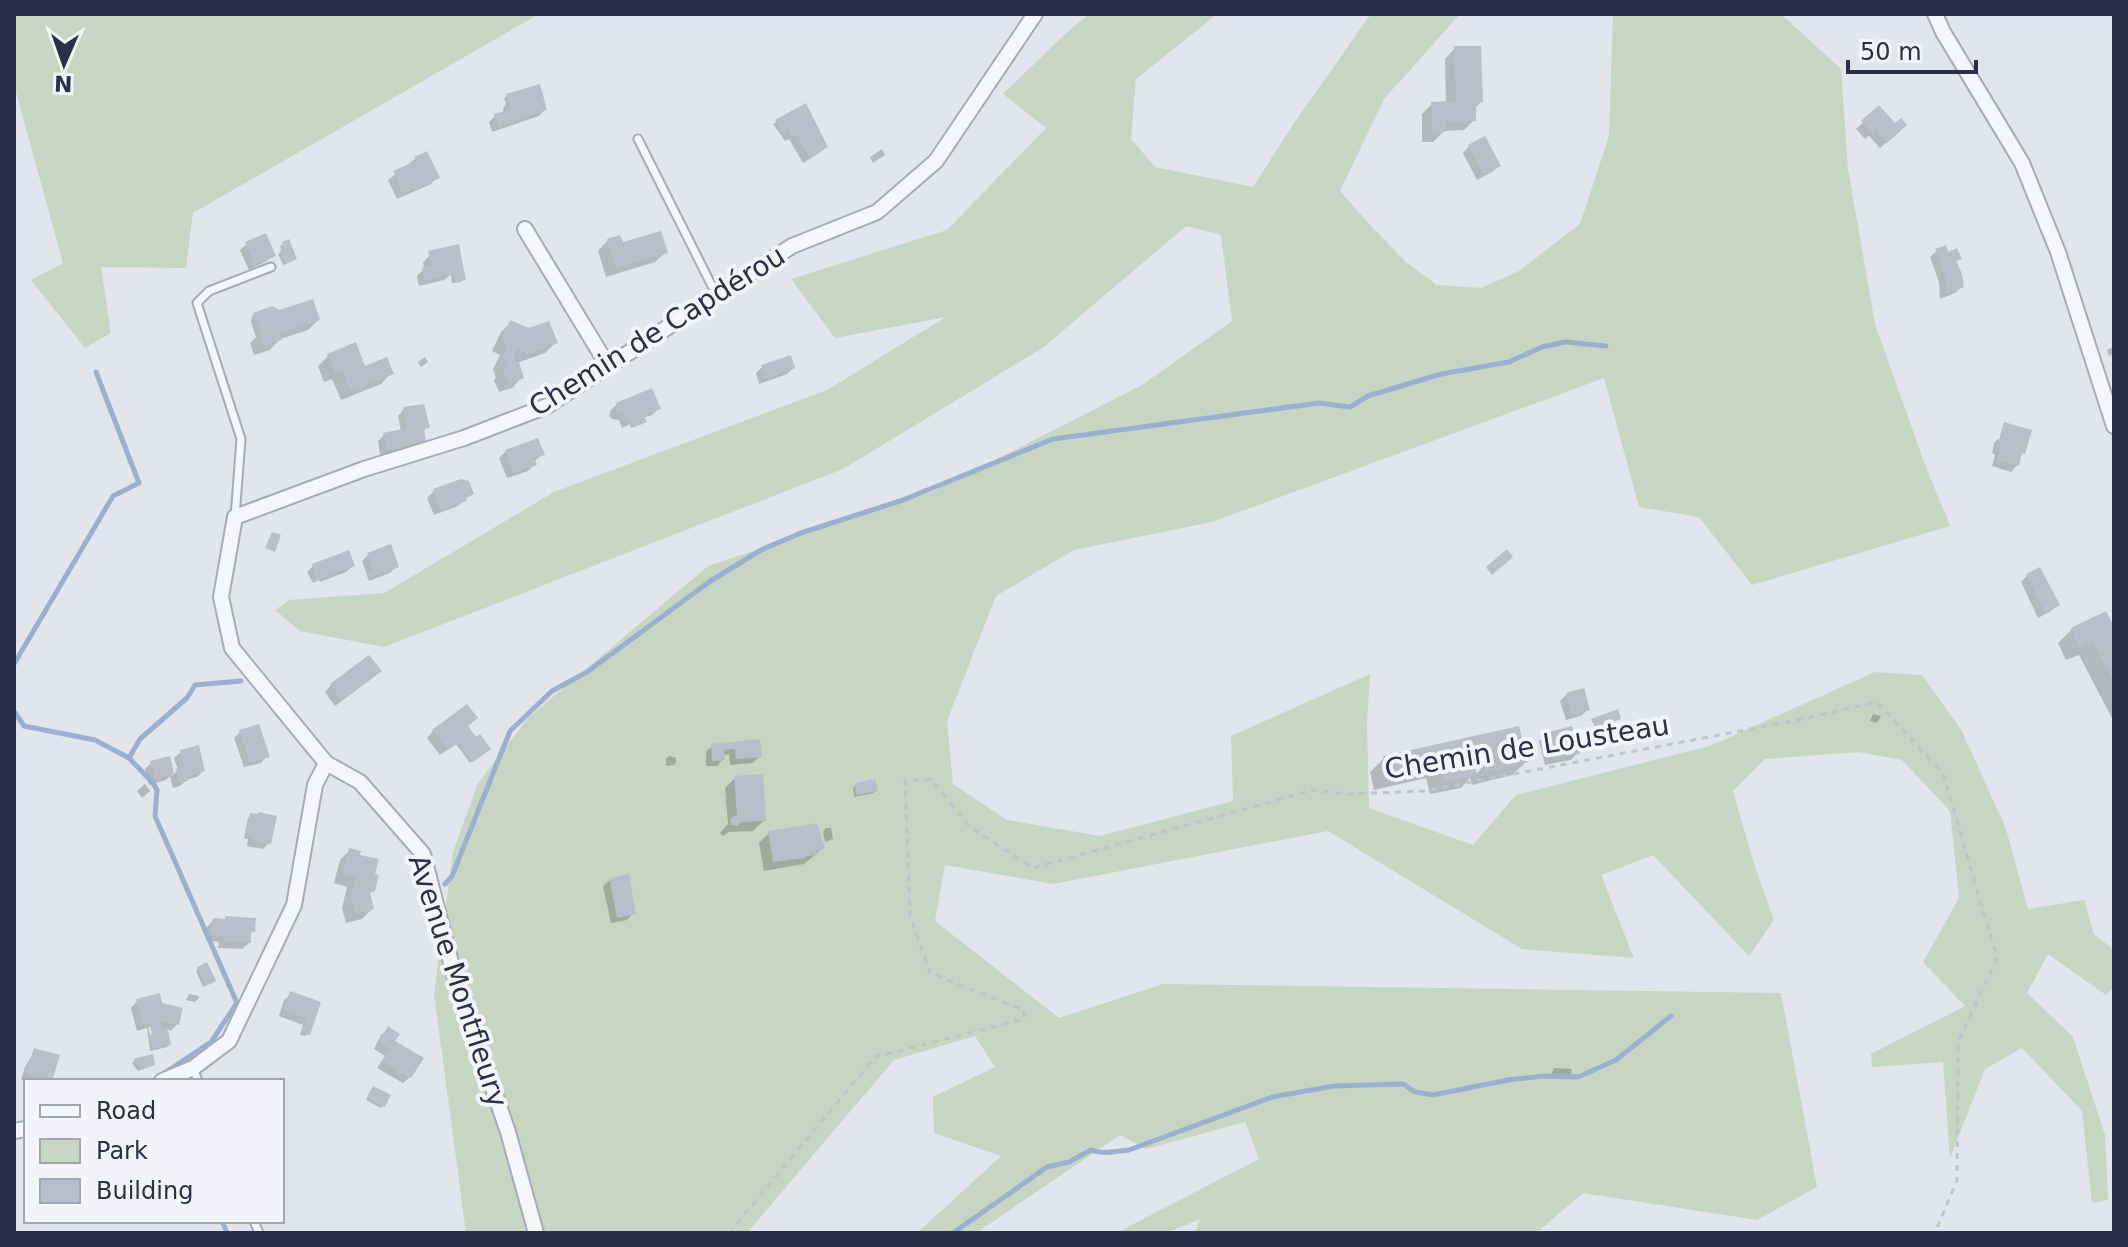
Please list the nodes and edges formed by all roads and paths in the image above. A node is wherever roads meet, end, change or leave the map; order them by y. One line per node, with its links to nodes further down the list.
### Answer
1 (1035, 14): 6 (street, Chemin de Capdérou)
2 (1935, 14): 8 (street)
3 (638, 139): 6 (lane)
4 (525, 229): 7 (street)
5 (271, 267): 9 (lane)
6 (717, 296): 7 (street, Chemin de Capdérou)
7 (608, 366): 9 (street, Chemin de Capdérou)
8 (2114, 426)
9 (235, 517): 10 (street)
10 (326, 763): 11 (street); 13 (street, Avenue Montfleury)
11 (195, 1075): 12 (street)
12 (173, 1079)
13 (536, 1233)
14 (729, 1233): 15 (path, Chemin de Lousteau)
15 (1935, 1233)

